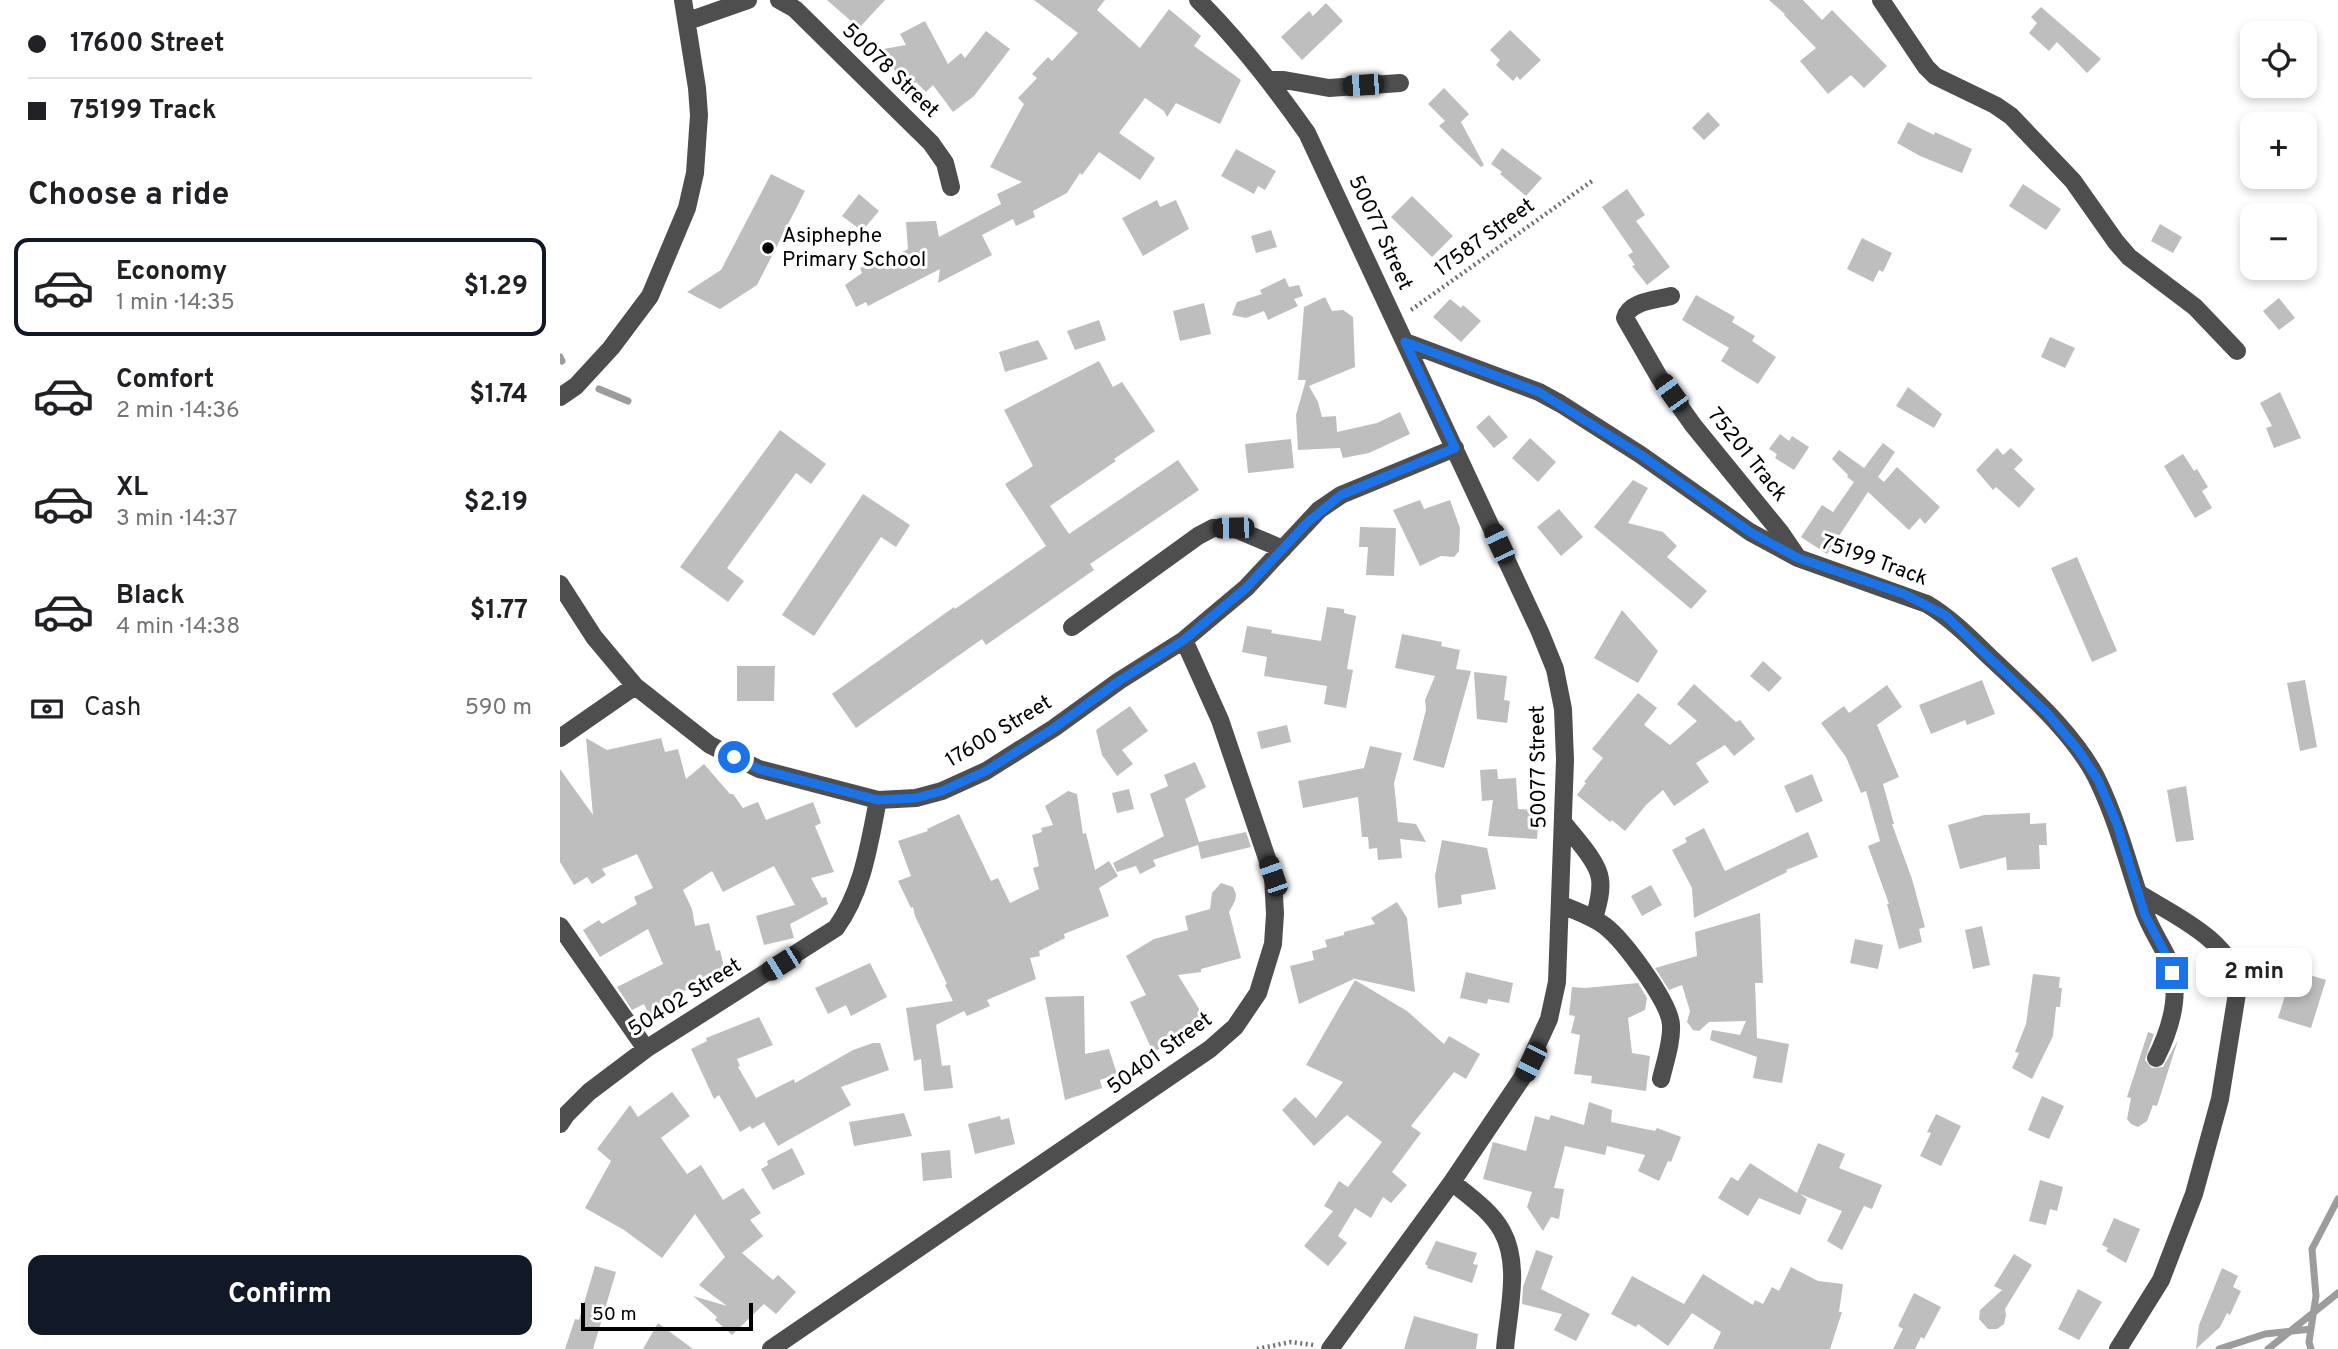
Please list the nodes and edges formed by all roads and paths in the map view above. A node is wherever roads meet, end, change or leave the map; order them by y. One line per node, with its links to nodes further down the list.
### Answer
1 (683, 0): 6 (street)
2 (748, 0): 6 (street)
3 (779, 0): 10 (street, 50078 Street)
4 (1198, 0): 7 (street, 50077 Street)
5 (1881, 0): 14 (street)
6 (688, 21): 15 (street)
7 (1269, 80): 8 (street); 12 (street, 50077 Street)
8 (1400, 83)
9 (1592, 180): 12 (path, 17587 Street)
10 (951, 187)
11 (1671, 296): 18 (street, 75201 Track)
12 (1396, 321): 13 (street, 50077 Street)
13 (1405, 342): 16 (street, 50077 Street); 18 (street, 75199 Track)
14 (2237, 351)
15 (560, 397)
16 (1455, 448): 17 (street, 17600 Street); 25 (street, 50077 Street)
17 (1283, 549): 20 (street); 21 (street, 17600 Street)
18 (1798, 558): 26 (street, 75199 Track)
19 (560, 584): 22 (street, 17600 Street)
20 (1072, 627)
21 (1184, 640): 24 (street, 17600 Street); 35 (street, 50401 Street)
22 (635, 685): 23 (street); 24 (street, 17600 Street)
23 (560, 738)
24 (878, 800): 30 (street, 50402 Street)
25 (1563, 822): 27 (street, 50077 Street); 28 (street)
26 (2138, 893): 31 (street, 75199 Track); 40 (street)
27 (1560, 905): 28 (street); 34 (street, 50077 Street)
28 (1594, 919): 32 (street)
29 (560, 926): 30 (street)
30 (646, 1049): 33 (street, 50402 Street)
31 (2157, 1058)
32 (1661, 1079)
33 (560, 1124)
34 (1452, 1182): 38 (street, 50077 Street); 39 (street)
35 (771, 1349)
36 (1257, 1349): 37 (path)
37 (1324, 1349)
38 (1330, 1349)
39 (1505, 1349)
40 (2118, 1349)

